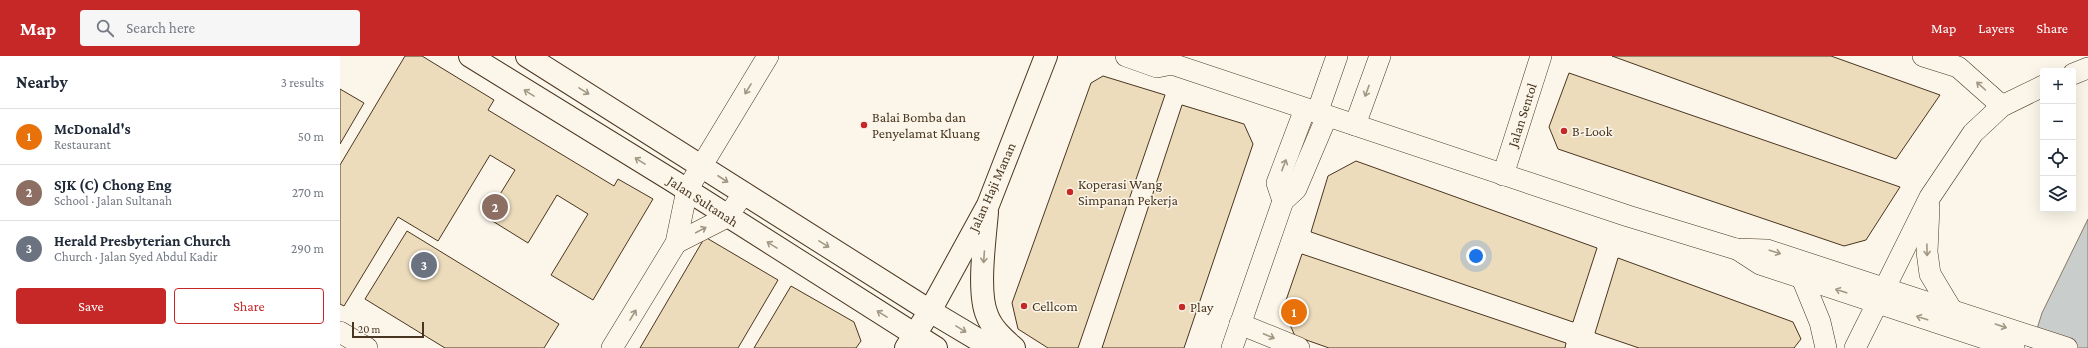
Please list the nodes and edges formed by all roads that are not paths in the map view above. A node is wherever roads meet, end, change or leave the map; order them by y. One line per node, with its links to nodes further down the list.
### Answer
1 (470, 56): 19 (street, Jalan Sultanah, one-way to 1)
2 (527, 56): 17 (street, Jalan Sultanah, one-way to 17)
3 (768, 56): 17 (street, one-way to 17)
4 (1046, 56): 22 (street, Jalan Haji Manan)
5 (1126, 56): 10 (street)
6 (1337, 56): 15 (street)
7 (1380, 56): 16 (street, one-way to 16)
8 (1541, 56): 18 (street, Jalan Sentol)
9 (1923, 56): 14 (street, one-way to 9)
10 (1168, 60): 15 (street)
11 (2088, 68): 12 (street)
12 (2076, 73)
13 (2040, 87): 14 (street)
14 (2002, 106): 21 (street)
15 (1316, 112): 16 (street); 30 (street)
16 (1354, 126): 18 (street)
17 (702, 166): 19 (street); 20 (street, Jalan Sultanah, one-way to 20)
18 (1503, 175): 25 (street)
19 (687, 190): 23 (street, Jalan Sultanah); 24 (street)
20 (744, 193): 23 (street); 28 (street, Jalan Sultanah, one-way to 28)
21 (1930, 197): 27 (street); 29 (street, one-way to 29)
22 (988, 205): 28 (street, Jalan Haji Manan); 37 (street, one-way to 37)
23 (727, 217): 24 (street, one-way to 23); 32 (street, Jalan Sultanah, one-way to 23)
24 (676, 243): 34 (street, one-way to 24)
25 (1736, 248): 26 (street); 27 (street, one-way to 27)
26 (1802, 278): 27 (street, one-way to 26); 40 (street)
27 (1882, 296): 29 (street); 41 (street)
28 (930, 311): 32 (street, Jalan Haji Manan); 36 (street, Jalan Sultanah, one-way to 36)
29 (1958, 317): 42 (street); 43 (street, one-way to 43)
30 (1240, 324): 38 (street); 39 (street, one-way to 39)
31 (340, 332): 33 (street)
32 (911, 341): 35 (street, Jalan Sultanah)
33 (367, 348)
34 (612, 348)
35 (936, 348)
36 (992, 348)
37 (1014, 348)
38 (1233, 348)
39 (1299, 348)
40 (1826, 348)
41 (1856, 348)
42 (2014, 348)
43 (2067, 348)

